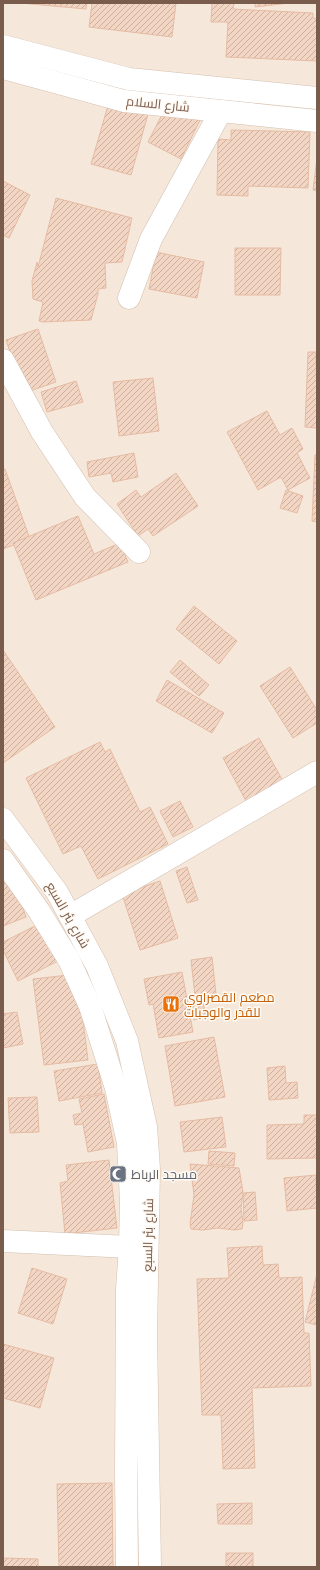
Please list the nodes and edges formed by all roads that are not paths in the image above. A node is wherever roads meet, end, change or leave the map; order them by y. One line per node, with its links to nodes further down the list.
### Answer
1 (3, 46): 3 (street, شارع السلام)
2 (3, 68): 4 (street, شارع السلام)
3 (317, 98)
4 (221, 111): 5 (street, شارع السلام); 6 (street)
5 (317, 121)
6 (129, 298)
7 (3, 360): 8 (street)
8 (139, 552)
9 (317, 772): 12 (street)
10 (3, 819): 12 (street, شارع بئر السبع)
11 (3, 860): 14 (street, شارع بئر السبع)
12 (70, 916): 16 (street, شارع بئر السبع)
13 (3, 1241): 14 (street)
14 (130, 1247): 15 (street, شارع بئر السبع)
15 (127, 1567)
16 (150, 1567)

